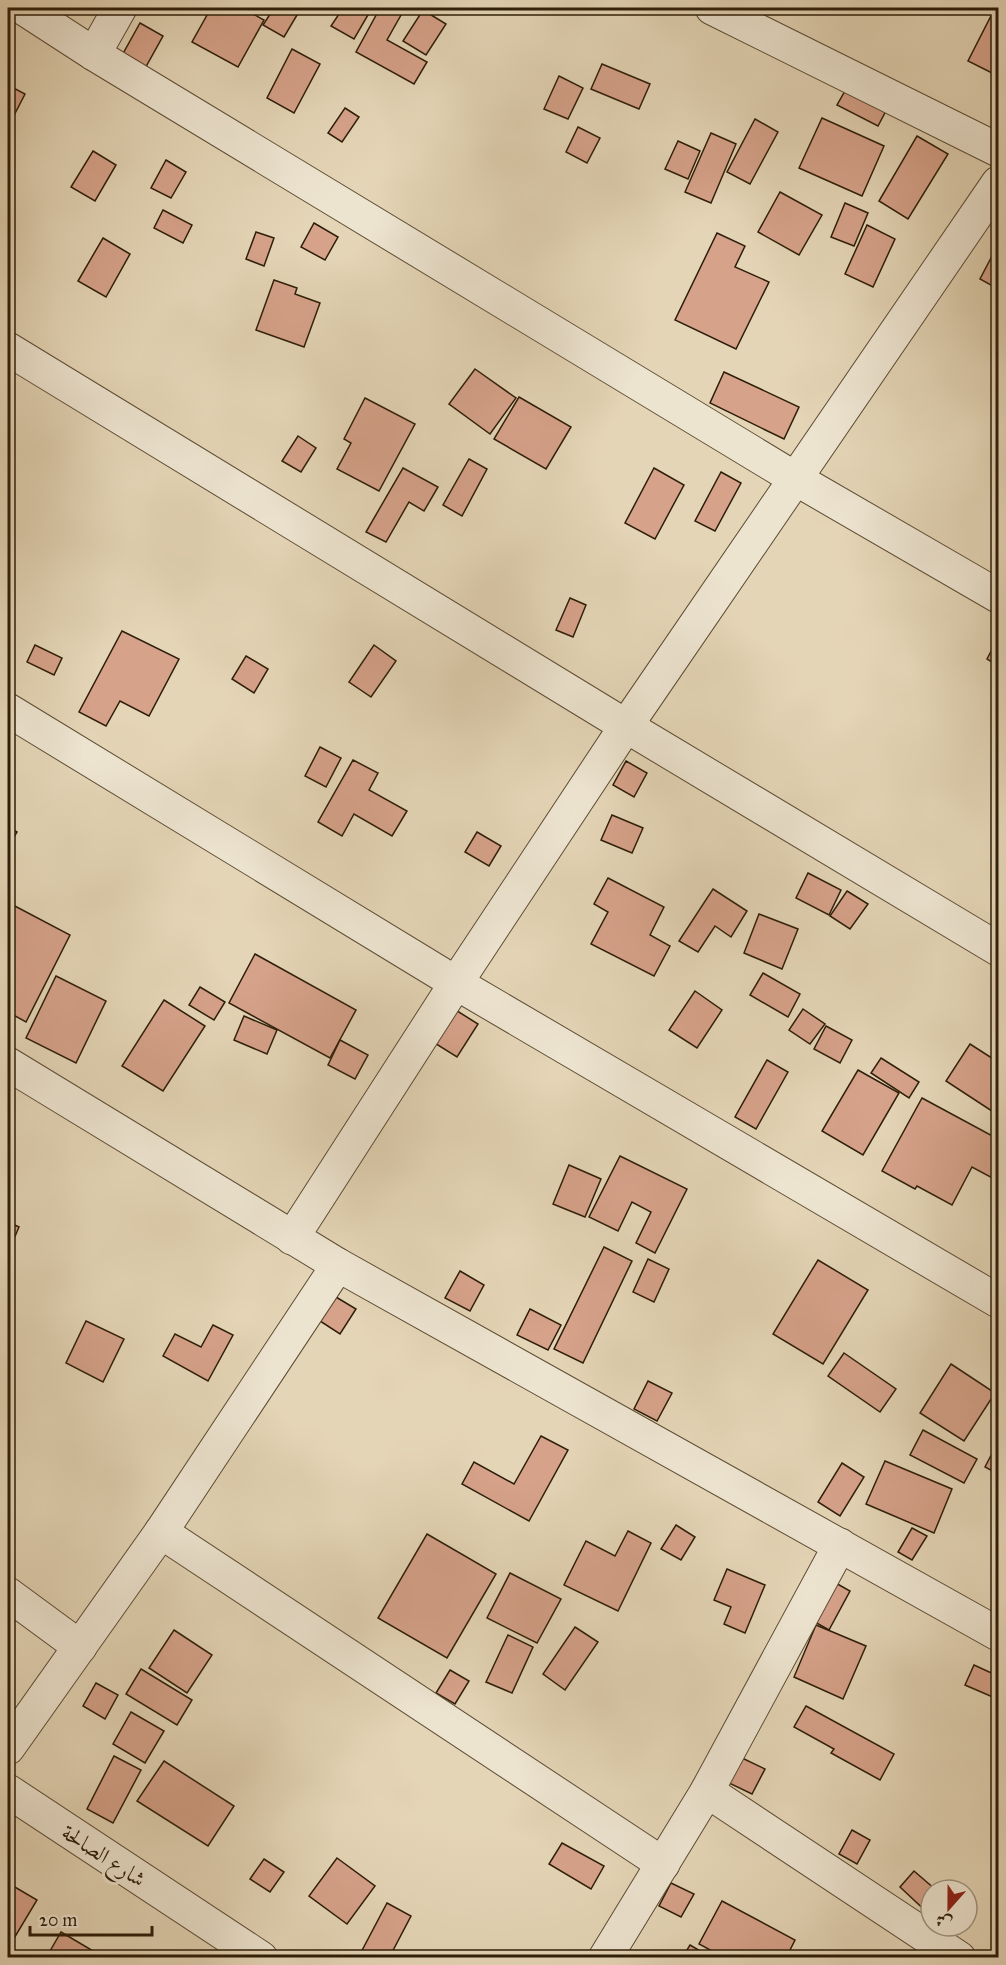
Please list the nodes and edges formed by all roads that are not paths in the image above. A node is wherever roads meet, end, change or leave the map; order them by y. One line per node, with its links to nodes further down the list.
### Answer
1 (23, 8): 4 (street)
2 (120, 8): 4 (street)
3 (712, 8): 5 (street)
4 (94, 54): 8 (street)
5 (999, 150)
6 (999, 183): 8 (street)
7 (8, 349): 11 (street)
8 (796, 479): 9 (street); 11 (street)
9 (999, 596)
10 (8, 710): 13 (street)
11 (626, 726): 12 (street); 13 (street)
12 (999, 949)
13 (456, 983): 15 (street); 17 (street)
14 (8, 1064): 15 (street)
15 (292, 1238): 16 (street)
16 (338, 1265): 18 (street); 19 (street)
17 (999, 1301)
18 (161, 1532): 22 (street); 26 (street)
19 (840, 1545): 21 (street); 25 (street)
20 (8, 1594): 22 (street)
21 (999, 1634)
22 (80, 1647): 23 (street)
23 (8, 1748)
24 (8, 1791): 27 (street, شارع الصالحة)
25 (707, 1791): 26 (street); 29 (street)
26 (663, 1864): 28 (street)
27 (261, 1958)
28 (605, 1958)
29 (959, 1958)

